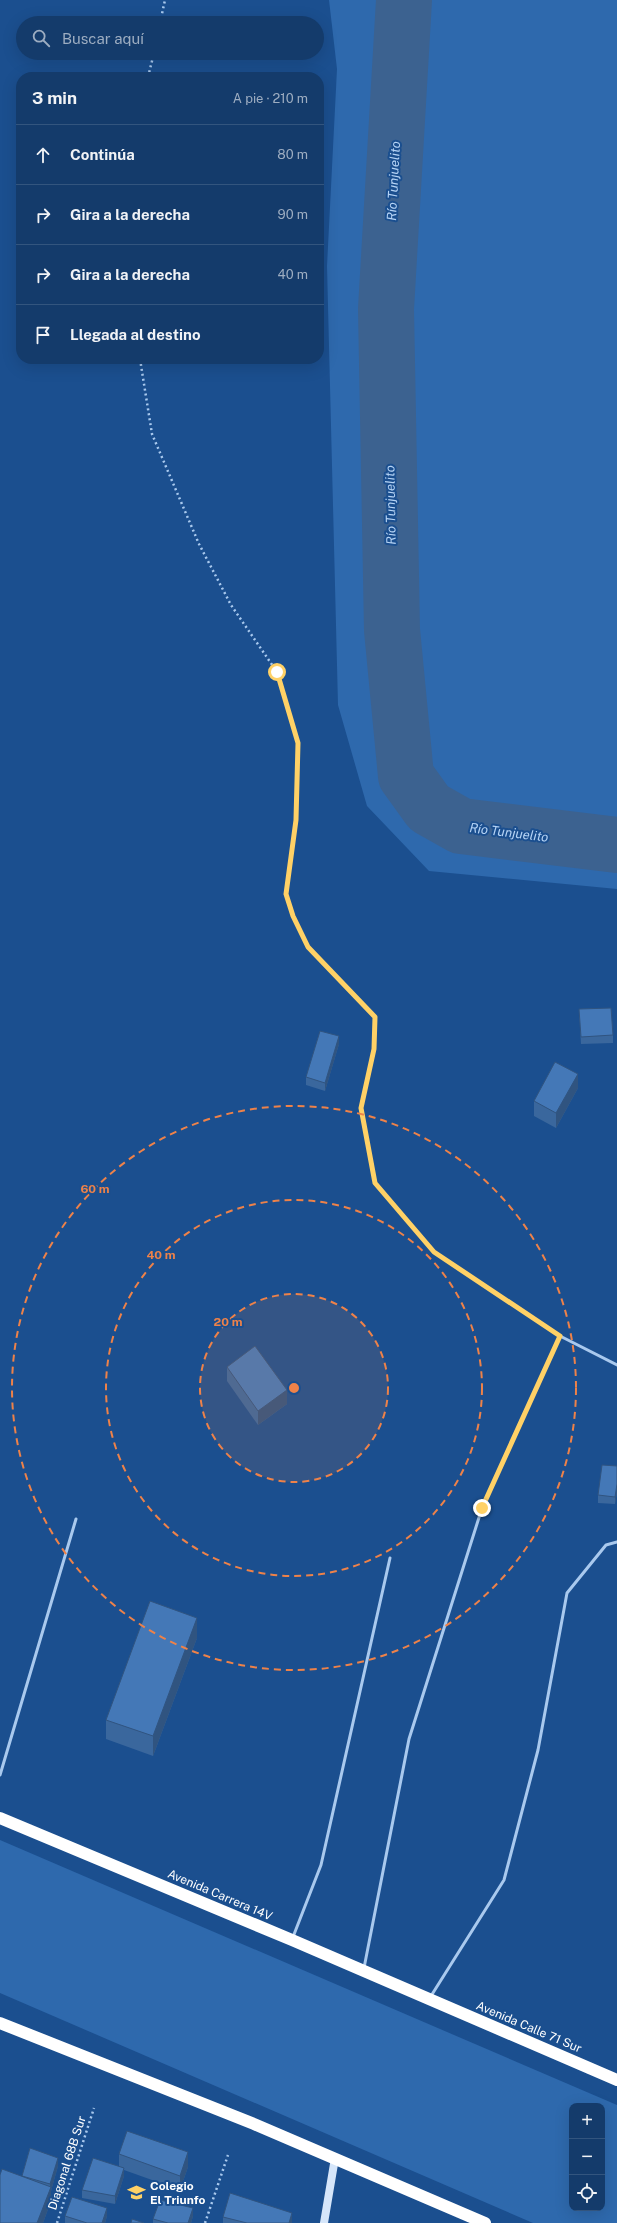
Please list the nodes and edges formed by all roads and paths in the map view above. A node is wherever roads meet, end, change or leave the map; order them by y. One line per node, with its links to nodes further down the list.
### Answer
1 (165, 0): 2 (path)
2 (162, 16)
3 (152, 60): 4 (path)
4 (149, 72)
5 (141, 364): 6 (path)
6 (560, 1336): 7 (lane); 14 (lane)
7 (617, 1365)
8 (76, 1519): 11 (lane)
9 (617, 1542): 15 (lane)
10 (390, 1558): 13 (lane)
11 (0, 1775)
12 (0, 1818): 13 (highway, Avenida Carrera 14V)
13 (292, 1940): 14 (highway, Avenida Carrera 14V)
14 (363, 1971): 15 (highway, Avenida Carrera 14V)
15 (429, 2000): 17 (highway, Avenida Calle 71 Sur)
16 (0, 2023): 20 (highway)
17 (617, 2080)
18 (94, 2108): 21 (path, Diagonal 68B Sur)
19 (228, 2155): 22 (path)
20 (335, 2158): 23 (street); 24 (highway)
21 (57, 2223)
22 (205, 2223)
23 (324, 2223)
24 (485, 2223)

